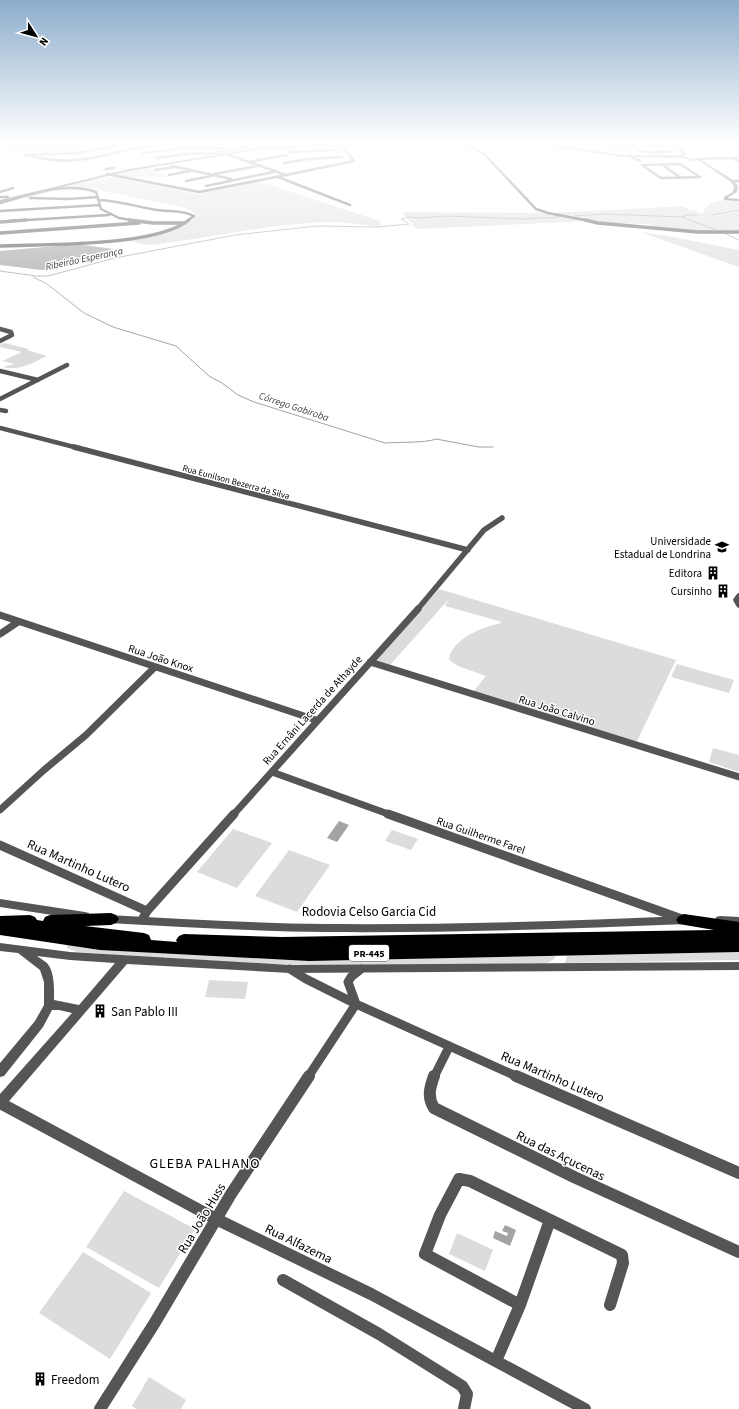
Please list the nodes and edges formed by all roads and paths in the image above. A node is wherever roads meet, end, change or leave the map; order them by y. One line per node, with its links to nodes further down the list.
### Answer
1 (50, 208): 5 (street)
2 (101, 208): 7 (street)
3 (145, 208): 11 (street)
4 (536, 208): 13 (street)
5 (28, 209): 6 (street); 8 (street)
6 (0, 211)
7 (109, 215): 8 (street); 9 (street)
8 (28, 219): 10 (street)
9 (144, 222): 11 (street); 12 (street)
10 (0, 223): 14 (street)
11 (187, 223): 16 (street)
12 (88, 228): 14 (street); 15 (street)
13 (739, 232)
14 (1, 233)
15 (90, 234)
16 (0, 246)
17 (0, 329): 18 (street)
18 (0, 341)
19 (67, 365): 21 (street)
20 (0, 371): 21 (street)
21 (38, 380): 22 (street)
22 (0, 399)
23 (0, 410): 24 (street)
24 (6, 411)
25 (0, 428): 27 (street, Rua Eunilson Bezerra da Silva)
26 (502, 518): 27 (street, Rua Ernâni Lacerda de Athayde)
27 (468, 550): 33 (street, Rua Ernâni Lacerda de Athayde)
28 (739, 596): 29 (street)
29 (739, 604)
30 (0, 615): 31 (street, Rua João Knox)
31 (18, 622): 32 (street); 34 (street, Rua João Knox)
32 (0, 634)
33 (370, 662): 35 (street, Rua Ernâni Lacerda de Athayde); 37 (street, Rua João Calvino)
34 (155, 667): 35 (street, Rua João Knox); 38 (street)
35 (316, 720): 36 (street, Rua Ernâni Lacerda de Athayde)
36 (272, 772): 41 (street, Rua Ernâni Lacerda de Athayde); 43 (street, Rua Guilherme Farel)
37 (739, 777)
38 (0, 810)
39 (0, 845): 41 (street, Rua Martinho Lutero)
40 (0, 903): 42 (street, Rodovia Celso Garcia Cid)
41 (145, 916): 42 (street, Rodovia Celso Garcia Cid); 43 (street, Rodovia Celso Garcia Cid)
42 (111, 920): 45 (highway)
43 (684, 920): 44 (street, Rodovia Celso Garcia Cid); 46 (highway)
44 (739, 921)
45 (0, 922): 48 (highway, PR-445)
46 (739, 928)
47 (0, 929): 49 (highway, PR-445)
48 (739, 936)
49 (718, 946): 50 (highway, PR-445); 53 (highway)
50 (739, 946)
51 (0, 947): 52 (street, PR-445)
52 (20, 950): 54 (street, PR-445); 59 (street)
53 (739, 950)
54 (125, 959): 56 (street, PR-445); 60 (street)
55 (739, 966): 57 (street, PR-445)
56 (290, 969): 57 (street, PR-445); 58 (street)
57 (361, 969): 58 (street)
58 (356, 1004): 61 (street, Rua Martinho Lutero); 65 (street, Rua João Huss)
59 (49, 1005): 60 (street); 62 (street)
60 (81, 1010): 63 (street)
61 (449, 1047): 64 (street, Rua Martinho Lutero); 67 (street, Rua das Açucenas)
62 (0, 1072)
63 (0, 1103): 65 (street, Rua Alfazema)
64 (739, 1173)
65 (216, 1220): 71 (street, Rua Alfazema); 72 (street, Rua João Huss)
66 (550, 1220): 69 (street); 69 (street); 70 (street)
67 (739, 1252)
68 (283, 1280): 73 (street)
69 (520, 1305): 71 (street)
70 (610, 1305)
71 (496, 1361): 74 (street, Rua Alfazema)
72 (100, 1409)
73 (464, 1409)
74 (585, 1409)

